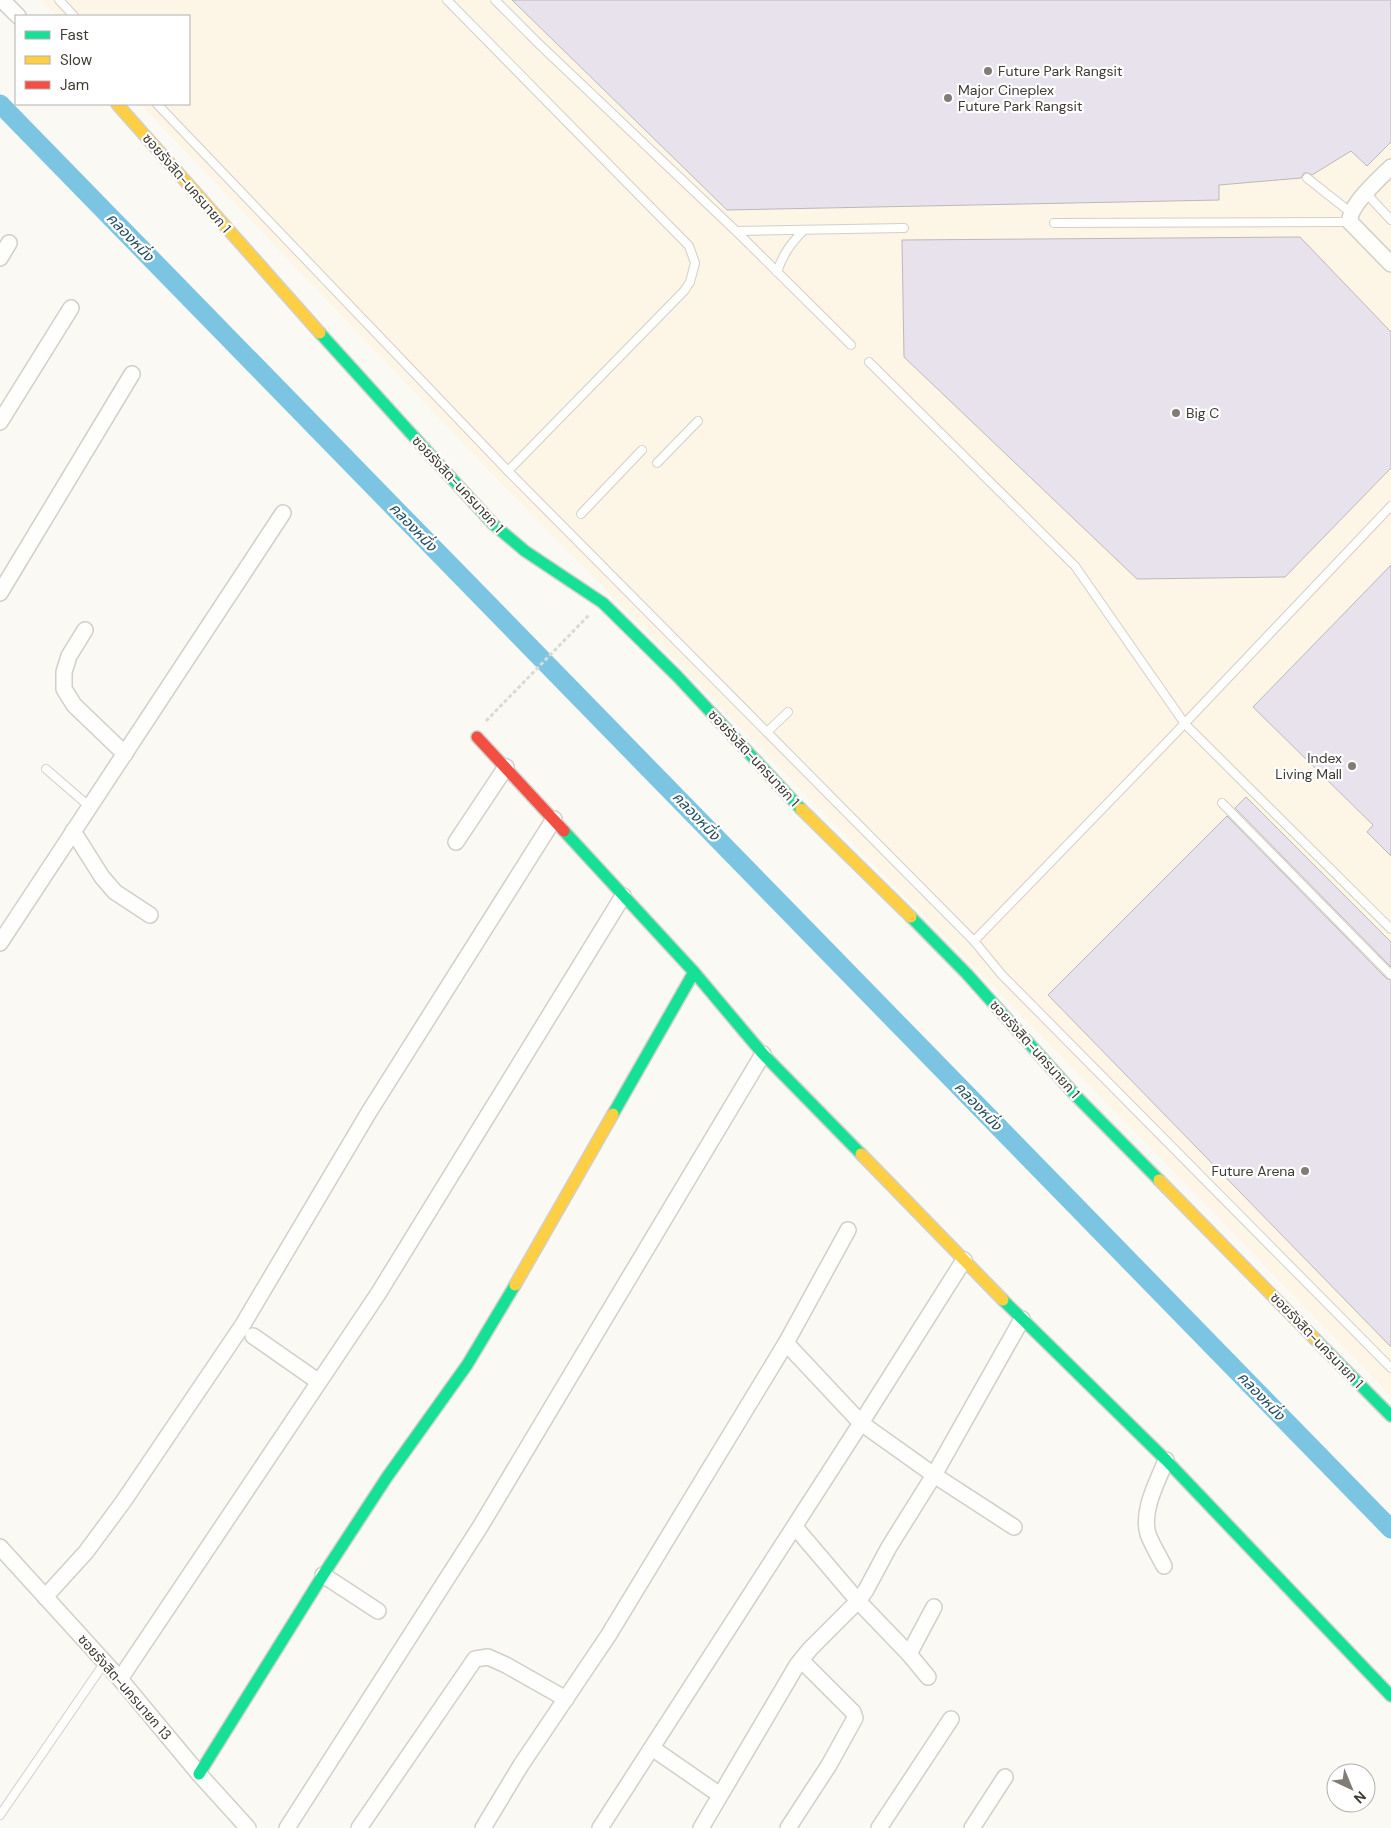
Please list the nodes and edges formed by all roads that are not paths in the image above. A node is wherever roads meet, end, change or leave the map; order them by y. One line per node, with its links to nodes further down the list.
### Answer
1 (2, 0): 5 (street)
2 (59, 0): 6 (lane)
3 (447, 0): 30 (lane)
4 (495, 0): 17 (lane)
5 (17, 15)
6 (73, 15)
7 (118, 105): 63 (street, ซอยรังสิต-นครนายก 1)
8 (158, 105): 30 (lane)
9 (1391, 167): 11 (street)
10 (1307, 178): 12 (lane)
11 (1366, 193): 12 (street); 13 (lane)
12 (1350, 217): 14 (lane); 20 (street)
13 (1391, 220)
14 (1054, 222)
15 (904, 228): 16 (lane)
16 (804, 230): 17 (lane); 21 (lane)
17 (736, 231): 21 (lane)
18 (9, 243): 19 (street)
19 (0, 258)
20 (1391, 264)
21 (777, 272): 23 (lane)
22 (71, 308): 27 (street)
23 (851, 345)
24 (869, 362): 37 (lane)
25 (132, 374): 34 (street)
26 (698, 421): 29 (lane)
27 (0, 422)
28 (642, 450): 33 (lane)
29 (657, 463)
30 (508, 471): 38 (lane)
31 (1391, 506): 37 (lane)
32 (283, 513): 40 (street)
33 (581, 514)
34 (0, 593)
35 (85, 630): 40 (street)
36 (788, 712): 38 (lane)
37 (1185, 724): 50 (lane); 51 (lane)
38 (767, 732): 51 (lane)
39 (477, 737): 41 (street)
40 (125, 754): 44 (street)
41 (506, 767): 45 (street); 47 (street)
42 (46, 769): 44 (lane)
43 (1222, 803): 54 (lane)
44 (90, 807): 46 (street)
45 (554, 819): 48 (street); 72 (street)
46 (73, 831): 49 (street); 52 (street)
47 (456, 842)
48 (623, 896): 53 (street); 62 (street)
49 (150, 915)
50 (1391, 929)
51 (974, 941): 61 (lane)
52 (0, 943)
53 (694, 972): 55 (street); 71 (street)
54 (1391, 975)
55 (763, 1054): 57 (street); 90 (street)
56 (848, 1230): 60 (street)
57 (964, 1260): 58 (street); 64 (street)
58 (1022, 1319): 65 (street); 66 (street)
59 (253, 1336): 62 (street)
60 (786, 1343): 64 (street); 82 (street)
61 (1391, 1368)
62 (319, 1382): 80 (street)
63 (1391, 1416)
64 (861, 1423): 66 (street); 67 (street)
65 (1166, 1460): 70 (street); 81 (street)
66 (934, 1475): 68 (street); 73 (street)
67 (795, 1527): 73 (street); 84 (street)
68 (1014, 1527)
69 (0, 1546): 72 (street, ซอยรังสิต-นครนายก 13)
70 (1164, 1566)
71 (323, 1575): 75 (street); 85 (street)
72 (45, 1598): 78 (street, ซอยรังสิต-นครนายก 13)
73 (858, 1601): 76 (street); 77 (street)
74 (934, 1607): 76 (street)
75 (378, 1610)
76 (909, 1654): 79 (street)
77 (801, 1660): 87 (street); 95 (street)
78 (105, 1662): 80 (street, ซอยรังสิต-นครนายก 13); 88 (lane)
79 (928, 1677)
80 (120, 1679): 85 (street, ซอยรังสิต-นครนายก 13)
81 (1391, 1696)
82 (566, 1699): 91 (street); 92 (street)
83 (951, 1718): 96 (street)
84 (652, 1748): 87 (street); 93 (street)
85 (199, 1774): 89 (street, ซอยรังสิต-นครนายก 13)
86 (1005, 1777): 97 (street)
87 (720, 1795): 94 (street)
88 (0, 1815)
89 (248, 1828)
90 (287, 1828)
91 (359, 1828)
92 (483, 1828)
93 (600, 1828)
94 (701, 1828)
95 (788, 1828)
96 (879, 1828)
97 (972, 1828)

